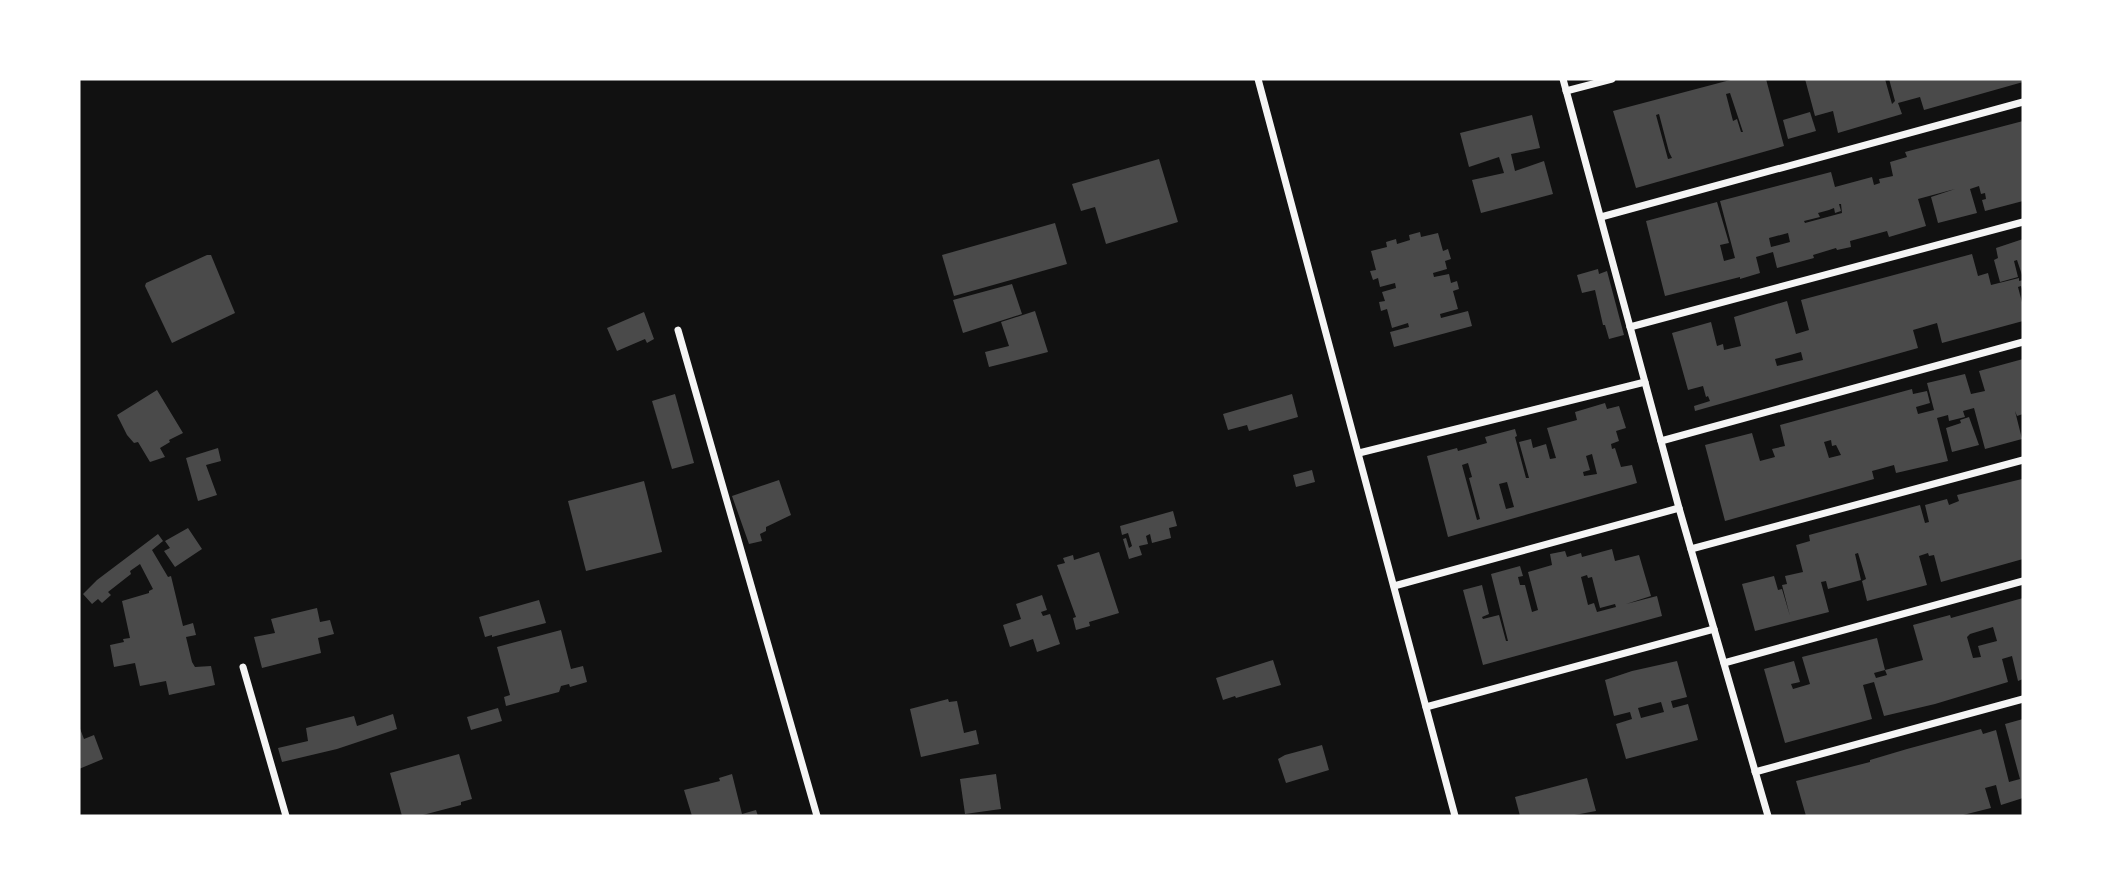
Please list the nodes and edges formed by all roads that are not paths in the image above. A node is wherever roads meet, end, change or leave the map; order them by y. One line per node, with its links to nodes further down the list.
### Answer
1 (1258, 79): 13 (street)
2 (1563, 79): 4 (street)
3 (1612, 79): 4 (street)
4 (1566, 91): 6 (street)
5 (2023, 102): 6 (street)
6 (1601, 217): 8 (street)
7 (2023, 222): 8 (street)
8 (1630, 327): 11 (street)
9 (678, 330): 26 (street)
10 (2023, 342): 12 (street)
11 (1645, 382): 12 (street); 13 (street)
12 (1661, 441): 15 (street)
13 (1359, 453): 18 (street)
14 (2023, 460): 16 (street)
15 (1679, 508): 16 (street); 18 (street)
16 (1691, 549): 19 (street)
17 (2023, 581): 20 (street)
18 (1394, 586): 23 (street)
19 (1714, 629): 20 (street); 23 (street)
20 (1724, 663): 24 (street)
21 (243, 667): 25 (street)
22 (2023, 699): 24 (street)
23 (1426, 707): 27 (street)
24 (1755, 772): 28 (street)
25 (286, 816)
26 (817, 816)
27 (1455, 816)
28 (1768, 816)

